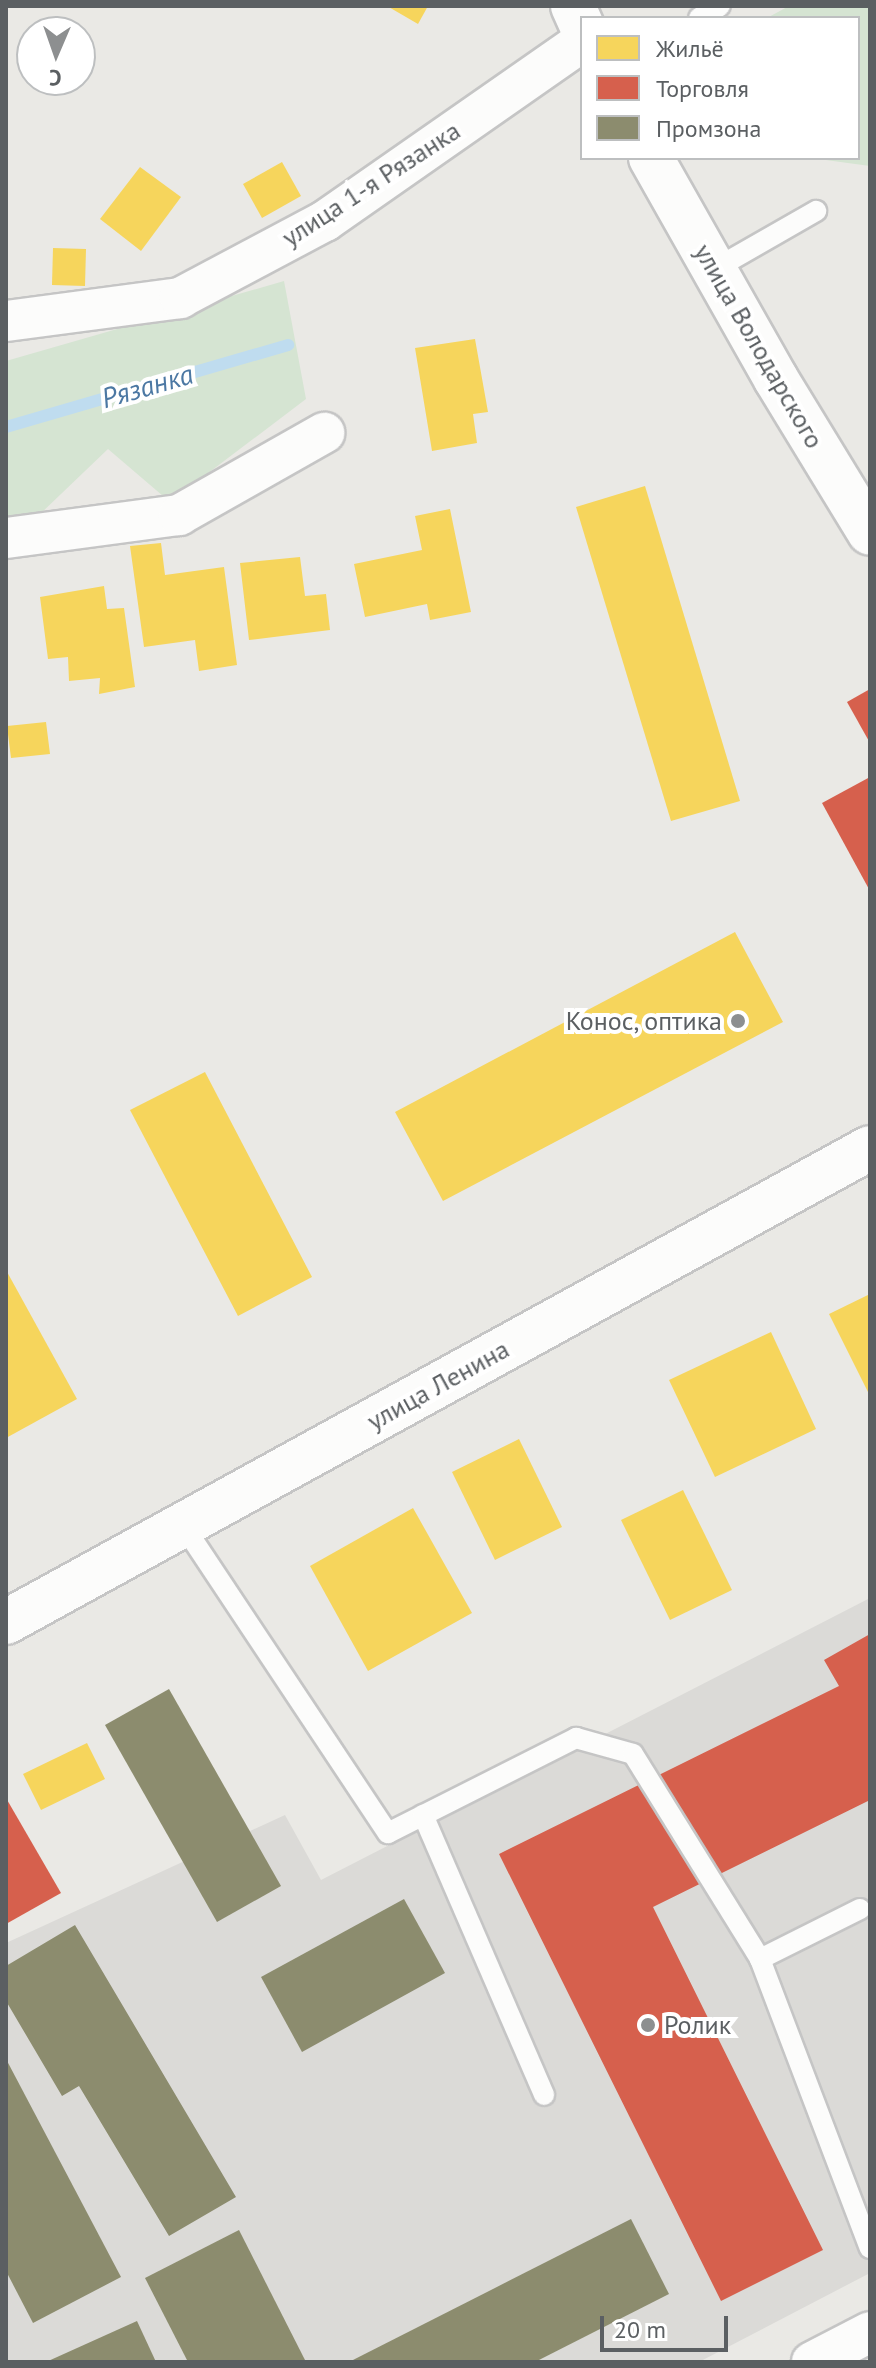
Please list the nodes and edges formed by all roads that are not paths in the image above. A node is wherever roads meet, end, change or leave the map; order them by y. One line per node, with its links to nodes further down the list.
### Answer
1 (720, 6): 2 (lane)
2 (702, 16)
3 (580, 43): 7 (street, улица 1-я Рязанка)
4 (652, 160): 6 (main road, улица Володарского)
5 (816, 211): 6 (lane)
6 (713, 270): 9 (main road, улица Володарского)
7 (6, 321)
8 (324, 433): 10 (street)
9 (870, 533)
10 (6, 538)
11 (870, 1148): 12 (main road, улица Ленина)
12 (183, 1525): 13 (main road, улица Ленина); 14 (lane)
13 (6, 1622)
14 (423, 1815): 16 (lane); 17 (lane)
15 (860, 1909): 16 (lane)
16 (760, 1959): 18 (lane)
17 (544, 2095)
18 (870, 2248)
19 (870, 2332): 20 (street)
20 (812, 2362)

